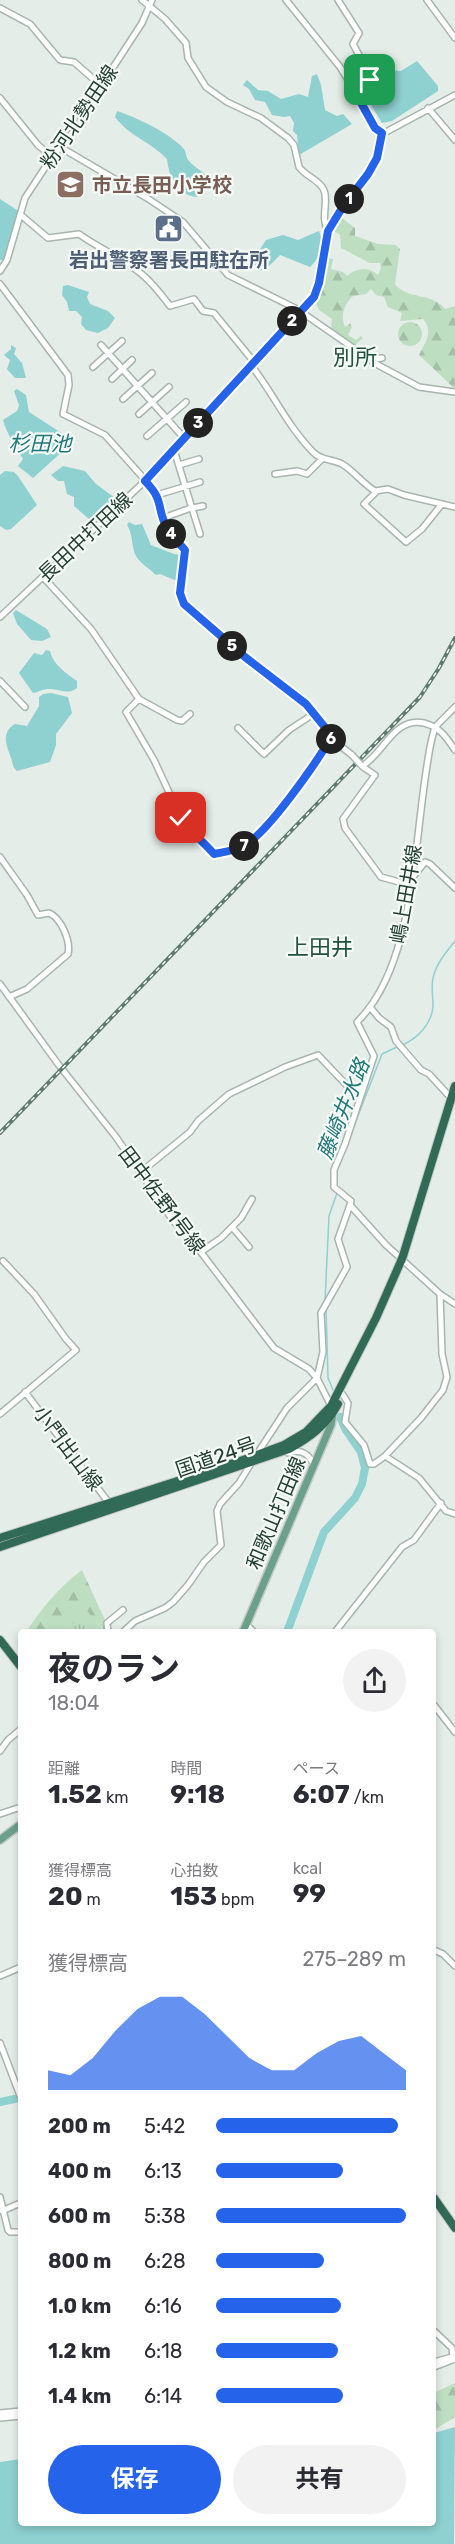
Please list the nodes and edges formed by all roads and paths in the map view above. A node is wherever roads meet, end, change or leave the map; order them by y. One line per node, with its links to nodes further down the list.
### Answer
1 (142, 0): 5 (street)
2 (286, 0): 11 (street)
3 (338, 0): 11 (street)
4 (427, 0): 7 (street)
5 (151, 2): 8 (street, 粉河北勢田線); 18 (street)
6 (0, 8): 8 (street)
7 (455, 38)
8 (98, 83): 15 (street, 粉河北勢田線)
9 (455, 95): 12 (street)
10 (0, 98): 16 (street)
11 (360, 101): 13 (street)
12 (428, 108): 13 (street); 14 (street)
13 (382, 133): 18 (street, 長田中打田線)
14 (455, 140)
15 (60, 147): 16 (street, 粉河北勢田線); 21 (street)
16 (52, 157): 17 (street, 粉河北勢田線)
17 (22, 216): 19 (street, 粉河北勢田線); 28 (street)
18 (328, 231): 21 (street, 長田中打田線)
19 (0, 271)
20 (0, 284): 48 (street)
21 (301, 312): 27 (street); 28 (street, 長田中打田線)
22 (122, 340): 24 (street)
23 (101, 345): 24 (street)
24 (108, 353): 29 (street); 30 (street)
25 (382, 358): 27 (street)
26 (132, 360): 30 (street)
27 (370, 360): 35 (street)
28 (253, 363): 42 (street, 長田中打田線); 45 (street)
29 (93, 367)
30 (122, 369): 32 (street); 33 (street)
31 (152, 373): 33 (street)
32 (112, 379)
33 (137, 386): 36 (street); 37 (street)
34 (170, 387): 37 (street)
35 (455, 393)
36 (123, 399)
37 (152, 402): 39 (street); 40 (street)
38 (186, 402): 40 (street)
39 (139, 414)
40 (167, 419): 41 (street); 42 (street)
41 (147, 436)
42 (184, 438): 43 (street, 長田中打田線)
43 (174, 450): 46 (street); 48 (street, 長田中打田線)
44 (199, 459): 46 (street)
45 (322, 459): 47 (street); 51 (street)
46 (179, 465): 50 (street)
47 (275, 474)
48 (145, 481): 52 (street); 61 (street, 長田中打田線)
49 (200, 482): 50 (street)
50 (185, 487): 52 (street); 56 (street)
51 (377, 491): 53 (street); 53 (street)
52 (157, 495): 57 (street)
53 (442, 504): 55 (street)
54 (203, 506): 56 (street)
55 (455, 507)
56 (192, 508): 57 (street); 59 (street)
57 (163, 518): 67 (street)
58 (207, 525): 59 (street)
59 (198, 527): 60 (street)
60 (200, 534)
61 (43, 578): 62 (street, 長田中打田線); 64 (street)
62 (0, 618)
63 (0, 681): 65 (street)
64 (139, 699): 68 (street); 71 (street)
65 (26, 706)
66 (455, 707): 69 (street)
67 (315, 713): 70 (street); 71 (street)
68 (190, 714)
69 (435, 727): 72 (street); 73 (street); 75 (street, 嶋上田井線)
70 (238, 728)
71 (332, 736): 73 (street, bridge)
72 (455, 750)
73 (362, 766): 76 (street)
74 (0, 857): 79 (street)
75 (412, 877): 76 (street, 嶋上田井線); 77 (street)
76 (410, 885): 80 (street, 嶋上田井線)
77 (455, 888)
78 (0, 984): 79 (street, 田中佐野1号線)
79 (9, 997): 84 (street, 田中佐野1号線)
80 (370, 1007): 81 (street, 嶋上田井線); 83 (street)
81 (368, 1075): 84 (street); 86 (street, 嶋上田井線)
82 (455, 1086): 83 (highway, 国道24号)
83 (452, 1098): 93 (highway, 国道24号)
84 (141, 1172): 89 (street, 田中佐野1号線)
85 (252, 1199): 87 (street)
86 (350, 1205): 91 (street, 嶋上田井線); 94 (street)
87 (231, 1227): 88 (street); 89 (street)
88 (249, 1247)
89 (201, 1252): 94 (street, 田中佐野1号線)
90 (3, 1261): 95 (street)
91 (440, 1294): 92 (street, 嶋上田井線); 99 (street)
92 (455, 1304)
93 (376, 1318): 96 (highway, 国道24号); 97 (highway, 国道24号)
94 (317, 1378): 97 (street, 田中佐野1号線); 100 (street)
95 (25, 1392): 98 (street, 小門出山線); 103 (street, 小門出山線)
96 (343, 1395): 97 (highway, 国道24号); 99 (street)
97 (332, 1409): 100 (highway, 国道24号); 102 (main road, 和歌山打田線)
98 (0, 1414)
99 (385, 1456): 104 (street)
100 (258, 1457): 101 (highway, 国道24号); 102 (street); 103 (highway, 国道24号)
101 (251, 1464): 107 (highway, 国道24号); 111 (street)
102 (314, 1466): 109 (main road, 和歌山打田線)
103 (109, 1503): 106 (highway, 国道24号)
104 (441, 1503): 105 (street); 114 (street)
105 (455, 1514)
106 (0, 1539)
107 (0, 1547)
108 (123, 1610): 110 (street)
109 (246, 1624): 112 (main road, 和歌山打田線); 113 (street)
110 (108, 1629)
111 (126, 1629)
112 (244, 1629)
113 (251, 1629)
114 (337, 1629)
115 (0, 1640): 116 (highway)
116 (18, 1663)
117 (436, 1708): 119 (street)
118 (18, 1732): 120 (street)
119 (455, 1732)
120 (0, 1751)
121 (18, 1809): 122 (street)
122 (0, 1814)
123 (18, 1826): 124 (main road)
124 (0, 1840)
125 (436, 1951): 126 (street)
126 (455, 1966)
127 (18, 1968): 128 (street)
128 (0, 1976)
129 (0, 2043): 130 (street)
130 (18, 2090)
131 (0, 2197): 134 (street)
132 (436, 2201): 135 (highway)
133 (18, 2204): 134 (street)
134 (2, 2211): 136 (street)
135 (455, 2228)
136 (18, 2232)
137 (436, 2333): 138 (street)
138 (454, 2357): 139 (street); 140 (street)
139 (436, 2362)
140 (436, 2366)
141 (18, 2411): 142 (street)
142 (0, 2413)
143 (18, 2416): 144 (street)
144 (0, 2418)

